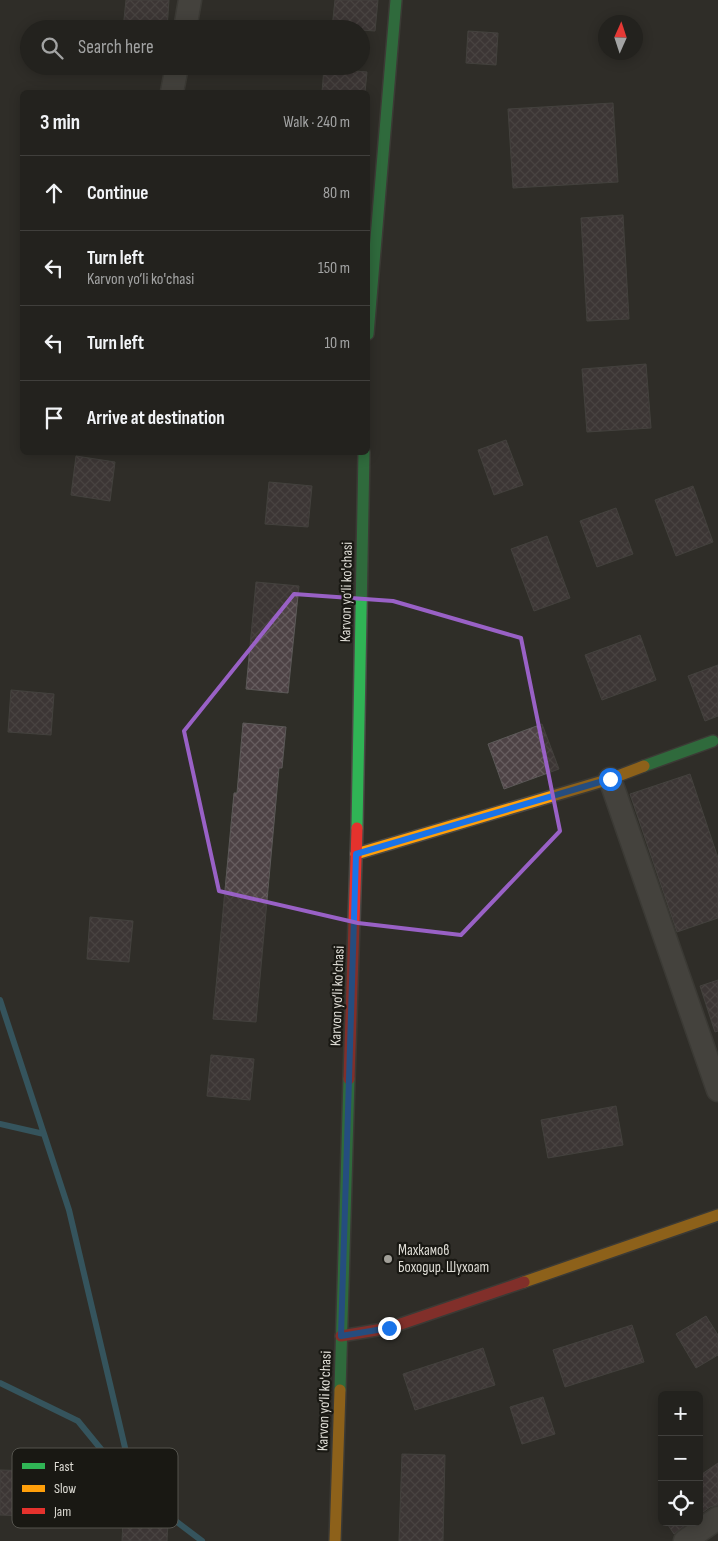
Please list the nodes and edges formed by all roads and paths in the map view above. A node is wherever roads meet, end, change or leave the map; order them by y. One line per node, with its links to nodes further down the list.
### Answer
1 (190, 0): 3 (street)
2 (396, 0): 6 (street)
3 (187, 20)
4 (175, 75): 5 (street)
5 (172, 90)
6 (370, 310)
7 (364, 455): 10 (street, Karvon yo‘li ko'chasi)
8 (713, 741): 9 (street)
9 (610, 779): 10 (street); 11 (street)
10 (356, 854): 13 (street, Karvon yo‘li ko'chasi)
11 (718, 1090)
12 (718, 1215): 13 (street)
13 (341, 1336): 15 (street, Karvon yo‘li ko'chasi)
14 (718, 1518): 16 (street)
15 (336, 1541)
16 (685, 1541)

